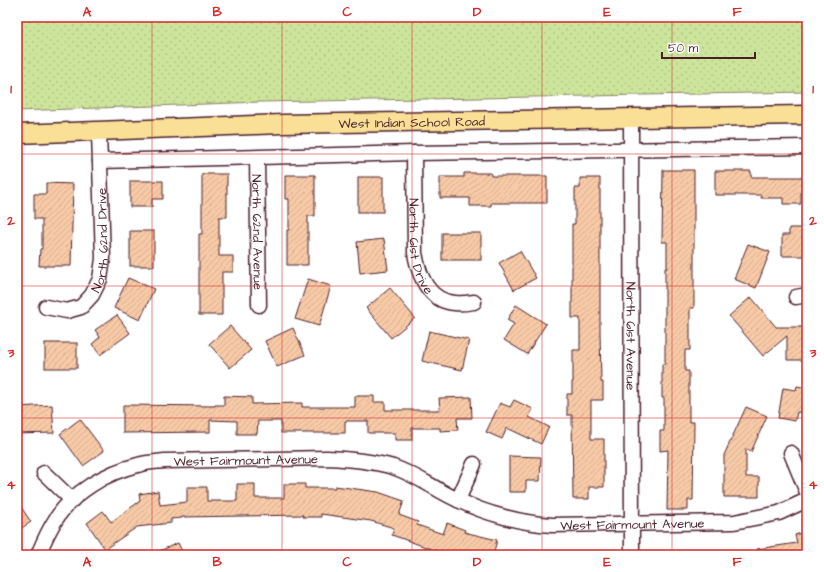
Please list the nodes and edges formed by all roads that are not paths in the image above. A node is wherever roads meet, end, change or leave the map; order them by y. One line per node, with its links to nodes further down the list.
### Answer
1 (807, 115): 2 (main road, West Indian School Road)
2 (631, 118): 3 (main road, West Indian School Road); 6 (street, North 61st Avenue)
3 (99, 132): 4 (main road, West Indian School Road); 9 (street, North 62nd Drive)
4 (17, 134)
5 (807, 147): 6 (street)
6 (631, 151): 7 (street); 20 (street, North 61st Avenue)
7 (414, 153): 8 (street); 10 (street, North 61st Drive)
8 (256, 158): 9 (street); 11 (street, North 62nd Avenue)
9 (100, 161): 12 (street, North 62nd Drive)
10 (474, 302)
11 (259, 305)
12 (46, 307)
13 (791, 453): 16 (street)
14 (474, 464): 18 (street)
15 (44, 473): 17 (street)
16 (807, 492)
17 (72, 500): 18 (street, West Fairmount Avenue); 21 (street)
18 (458, 500): 20 (street, West Fairmount Avenue)
19 (807, 500): 20 (street, West Fairmount Avenue)
20 (632, 524): 22 (street, North 61st Avenue)
21 (38, 555)
22 (632, 555)

